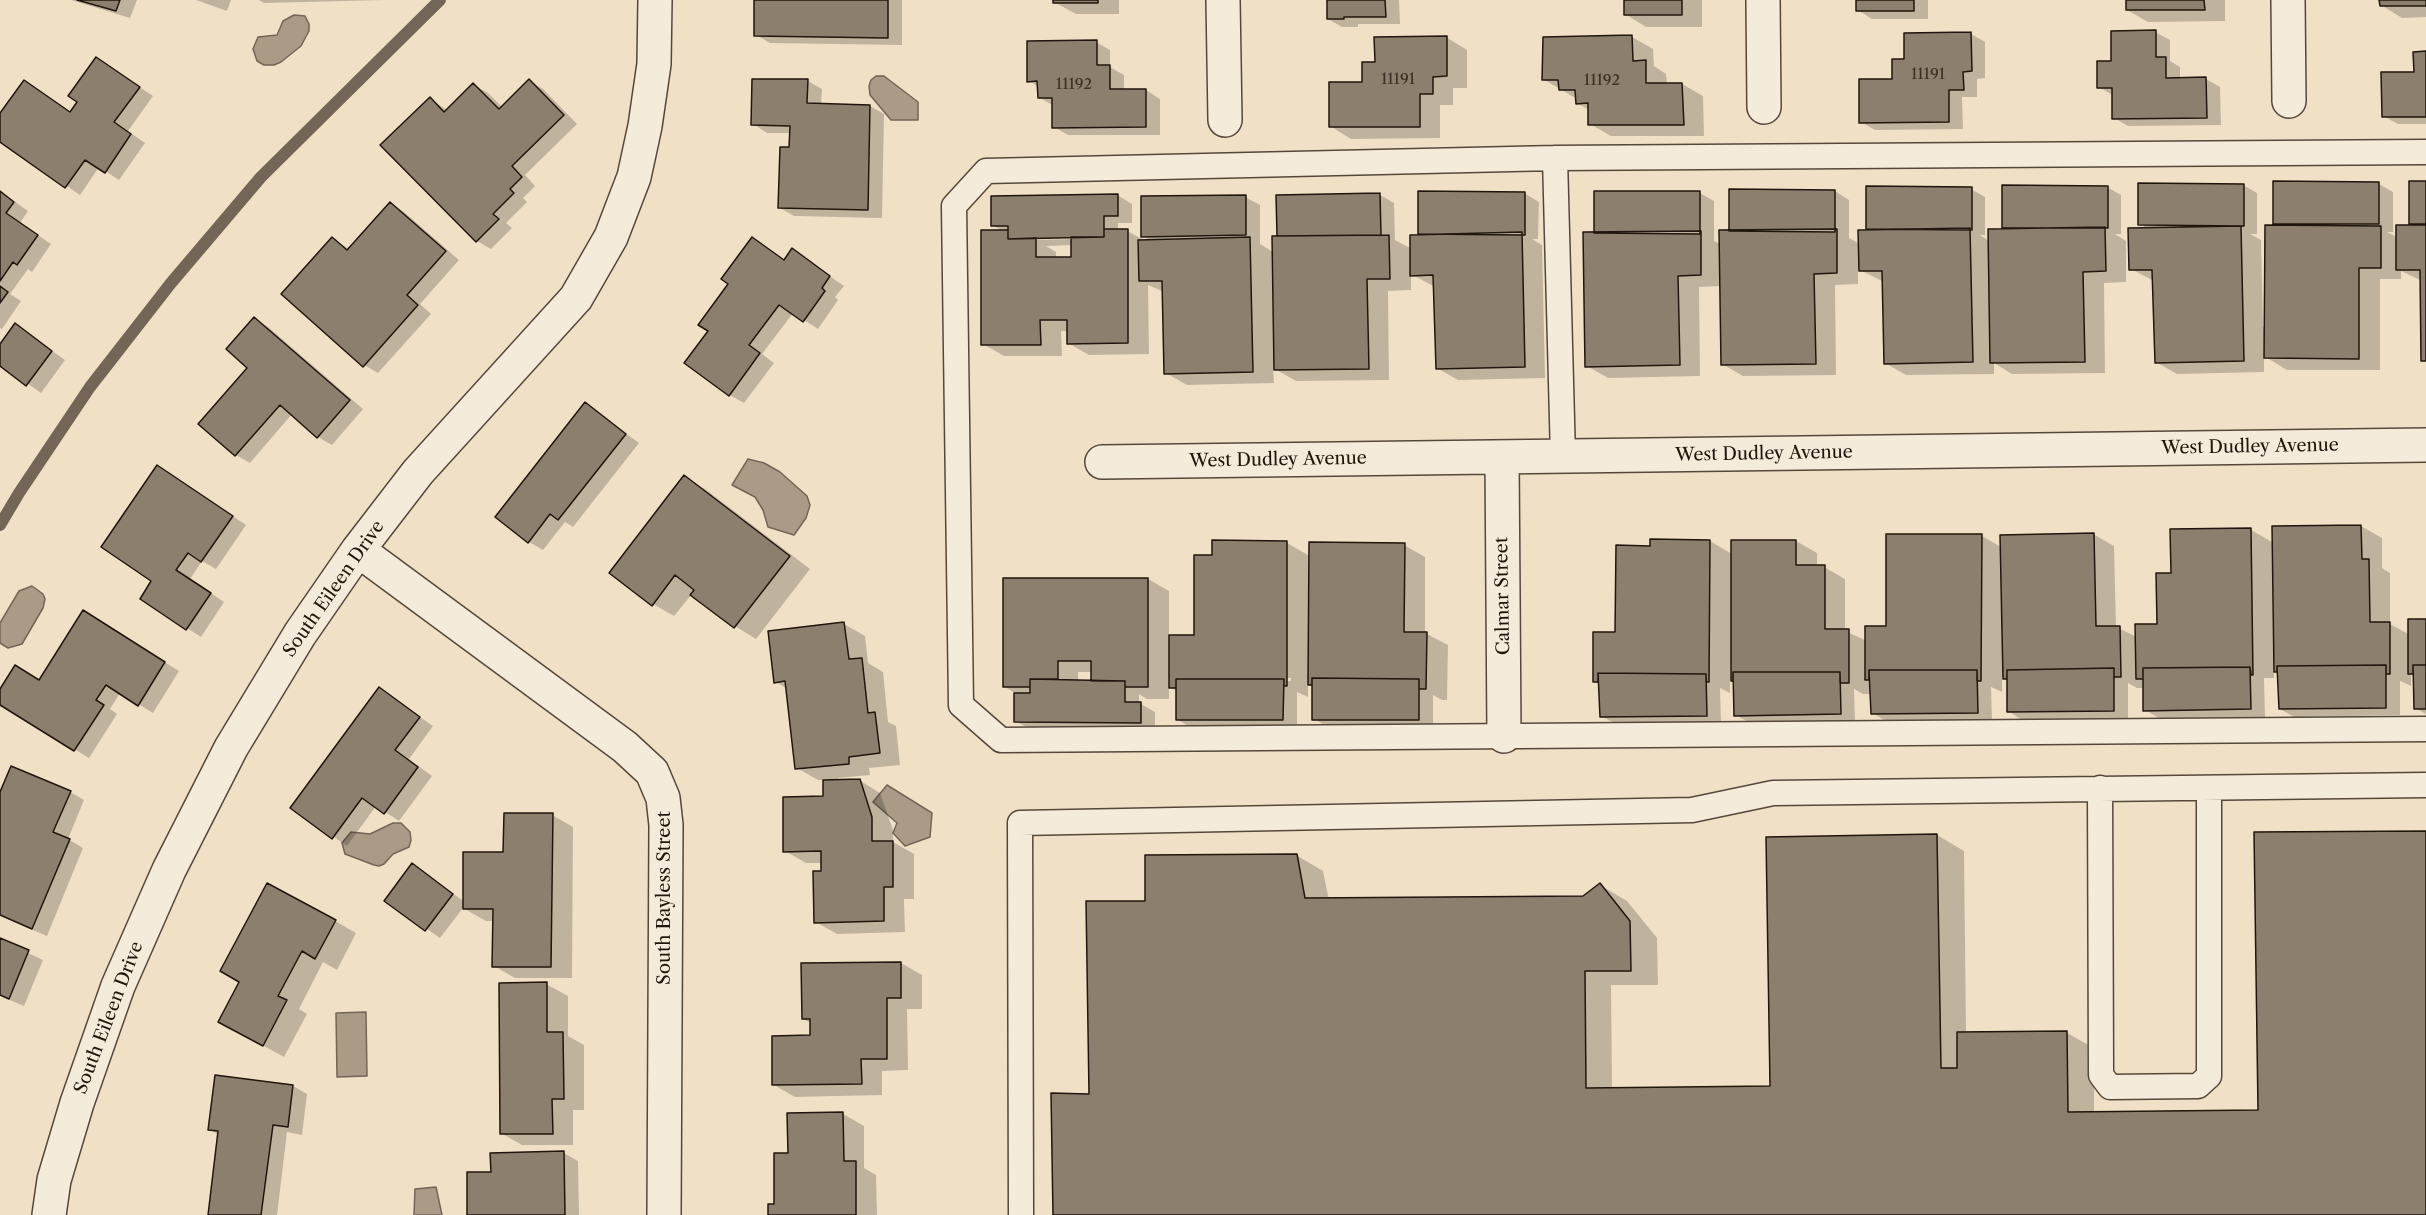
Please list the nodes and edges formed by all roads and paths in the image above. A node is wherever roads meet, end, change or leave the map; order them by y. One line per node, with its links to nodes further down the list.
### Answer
1 (656, 0): 14 (street, South Eileen Drive)
2 (1223, 0): 7 (street)
3 (1763, 0): 6 (street)
4 (2289, 0): 5 (street)
5 (2289, 101)
6 (1764, 107)
7 (1224, 120)
8 (2426, 152): 9 (lane)
9 (1555, 158): 12 (lane); 16 (lane)
10 (2426, 445): 12 (street, West Dudley Avenue)
11 (1502, 457): 12 (street, West Dudley Avenue); 13 (street, West Dudley Avenue); 16 (street, Calmar Street)
12 (1563, 457)
13 (1102, 462)
14 (358, 550): 20 (street, South Eileen Drive); 21 (street, South Bayless Street)
15 (2426, 729): 16 (lane)
16 (1504, 736)
17 (2426, 785): 18 (lane)
18 (2209, 788): 19 (lane); 19 (lane)
19 (2100, 789): 22 (lane)
20 (49, 1215)
21 (664, 1215)
22 (1022, 1215)

